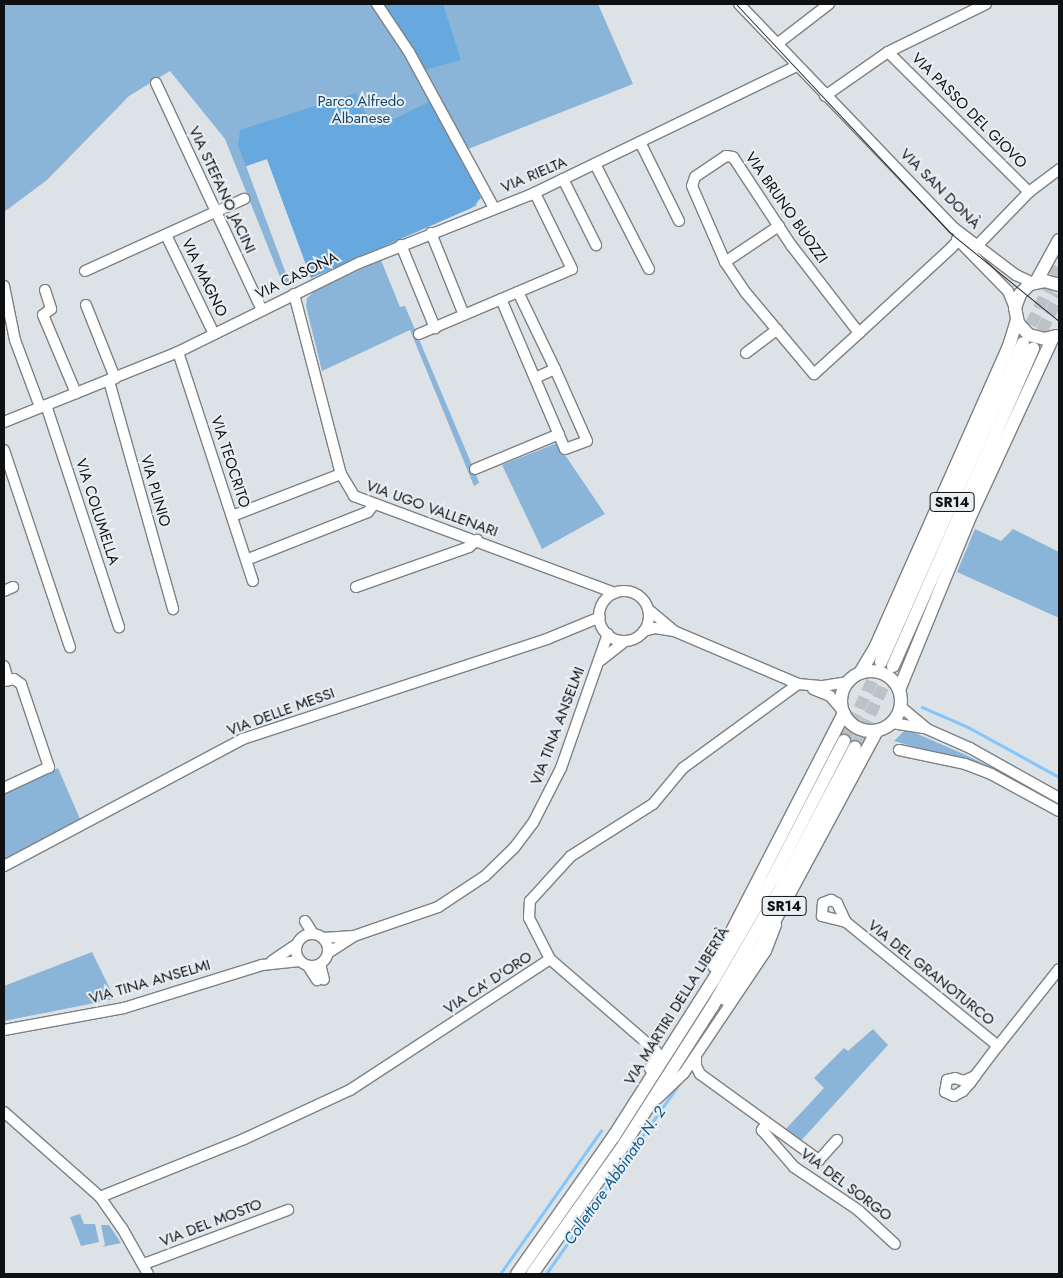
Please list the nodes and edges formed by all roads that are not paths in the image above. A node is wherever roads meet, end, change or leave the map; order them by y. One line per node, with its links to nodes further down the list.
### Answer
1 (377, 4): 18 (street, VIA RIELTA)
2 (739, 4): 5 (street, VIA SAN DONÀ)
3 (830, 4): 5 (street)
4 (986, 4): 6 (street)
5 (776, 44): 7 (street, VIA SAN DONÀ)
6 (888, 52): 9 (street); 15 (street, VIA PASSO DEL GIOVO)
7 (796, 66): 9 (street, VIA SAN DONÀ); 11 (street, VIA RIELTA)
8 (156, 83): 19 (street, VIA STEFANO JACINI)
9 (824, 96): 10 (street, VIA SAN DONÀ)
10 (854, 127): 24 (street, VIA SAN DONÀ); 24 (street, VIA SAN DONÀ)
11 (640, 142): 12 (street, VIA RIELTA); 20 (street)
12 (595, 164): 14 (street, VIA RIELTA); 30 (street)
13 (1059, 169): 15 (street)
14 (563, 179): 16 (street, VIA RIELTA); 27 (street)
15 (1029, 192): 28 (street)
16 (535, 193): 18 (street, VIA RIELTA); 36 (street)
17 (244, 200): 19 (street)
18 (494, 208): 22 (street, VIA CASONA)
19 (216, 212): 23 (street); 40 (street, VIA STEFANO JACINI)
20 (679, 220)
21 (779, 226): 29 (street); 29 (street, VIA BRUNO BUOZZI); 45 (street, VIA BRUNO BUOZZI)
22 (431, 232): 26 (street, VIA CASONA); 42 (street)
23 (166, 235): 31 (street); 46 (street, VIA MAGNO)
24 (961, 238): 28 (street, VIA SAN DONÀ); 45 (street, VIA BRUNO BUOZZI)
25 (1059, 240): 32 (main road)
26 (401, 245): 37 (street, VIA CASONA); 43 (street)
27 (596, 245)
28 (974, 249): 32 (street, VIA SAN DONÀ); 41 (street, VIA SAN DONÀ)
29 (725, 262): 44 (street, VIA BRUNO BUOZZI)
30 (649, 269)
31 (85, 271)
32 (1035, 282): 33 (main road, VIA SAN DONÀ); 41 (main road)
33 (1059, 285)
34 (4, 286): 56 (street)
35 (45, 290): 55 (street)
36 (518, 292): 38 (street); 52 (street)
37 (294, 294): 40 (street, VIA CASONA); 61 (street, VIA UGO VALLENARI)
38 (501, 299): 42 (street); 53 (street)
39 (86, 305): 54 (street)
40 (262, 310): 46 (street, VIA CASONA)
41 (1016, 314): 48 (main road, VIA SAN DONÀ); 83 (main road)
42 (464, 315): 43 (street)
43 (435, 328): 47 (street)
44 (777, 330): 45 (street, VIA BRUNO BUOZZI); 51 (street)
45 (859, 333)
46 (214, 334): 50 (street, VIA CASONA)
47 (419, 334)
48 (1057, 337): 87 (main road)
49 (1028, 346): 81 (main road, SR14)
50 (178, 352): 54 (street, VIA CASONA); 63 (street, VIA TEOCRITO)
51 (746, 353)
52 (555, 369): 53 (street); 58 (street)
53 (535, 378): 58 (street)
54 (112, 379): 55 (street, VIA CASONA); 72 (street, VIA PLINIO)
55 (76, 393): 56 (street, VIA CASONA)
56 (43, 406): 57 (street, VIA CASONA); 74 (street, VIA COLUMELLA)
57 (4, 422)
58 (559, 434): 60 (street)
59 (4, 450): 79 (street)
60 (475, 469)
61 (341, 474): 62 (street, VIA UGO VALLENARI); 63 (street)
62 (373, 505): 64 (street, VIA UGO VALLENARI); 65 (street)
63 (232, 516): 65 (street, VIA TEOCRITO)
64 (477, 540): 67 (street, VIA UGO VALLENARI); 68 (street)
65 (246, 560): 66 (street, VIA TEOCRITO)
66 (253, 581)
67 (586, 585): 69 (street, VIA UGO VALLENARI); 70 (street, VIA UGO VALLENARI)
68 (356, 587)
69 (615, 593): 70 (street); 71 (street)
70 (603, 604): 73 (street)
71 (648, 609): 75 (street); 76 (street)
72 (173, 610)
73 (601, 621): 77 (street); 97 (street, VIA DELLE MESSI)
74 (119, 627)
75 (644, 631): 76 (street); 78 (street)
76 (674, 631): 86 (street)
77 (608, 634): 78 (street); 80 (street, VIA TINA ANSELMI)
78 (624, 641): 80 (street, VIA TINA ANSELMI)
79 (70, 647)
80 (600, 661): 101 (street, VIA TINA ANSELMI)
81 (887, 664)
82 (4, 666): 84 (street)
83 (860, 673): 85 (main road); 87 (main road)
84 (6, 680): 94 (street)
85 (847, 682): 86 (street); 89 (main road)
86 (800, 684): 89 (street); 104 (street, VIA CA' D'ORO)
87 (899, 690): 88 (main road)
88 (901, 707): 90 (main road); 91 (street)
89 (843, 712): 92 (main road); 109 (main road, SR14)
90 (892, 723): 91 (street); 92 (main road)
91 (927, 728): 95 (street)
92 (877, 731): 98 (main road, SR14)
93 (899, 750): 96 (street)
94 (4, 788)
95 (1059, 798)
96 (1059, 811)
97 (4, 866)
98 (779, 916): 112 (street); 113 (main road, SR14)
99 (846, 922): 111 (street, VIA DEL GRANOTURCO)
100 (318, 936): 101 (street); 102 (street); 102 (street); 103 (street)
101 (354, 936): 103 (street)
102 (299, 941): 105 (street); 106 (street)
103 (328, 953): 107 (street)
104 (550, 959): 115 (street); 119 (street, VIA CA' D'ORO)
105 (304, 963): 106 (street); 107 (street); 107 (street)
106 (264, 964): 110 (street, VIA TINA ANSELMI)
107 (320, 964)
108 (1059, 968): 111 (street, VIA DEL GRANOTURCO)
109 (685, 1027): 113 (main road, VIA MARTIRI DELLA LIBERTÀ / SR14); 115 (main road, VIA MARTIRI DELLA LIBERTÀ / SR14)
110 (7, 1031)
111 (998, 1046): 114 (street, VIA DEL GRANOTURCO)
112 (696, 1055): 113 (street); 117 (street, VIA DEL SORGO)
113 (679, 1071): 117 (street, VIA DEL SORGO); 125 (main road, VIA MARTIRI DELLA LIBERTÀ / SR14)
114 (975, 1076)
115 (646, 1088): 124 (main road, VIA MARTIRI DELLA LIBERTÀ / SR14)
116 (4, 1112): 119 (street)
117 (765, 1126): 118 (street, VIA DEL SORGO); 121 (street, VIA DEL SORGO)
118 (837, 1140)
119 (100, 1197): 122 (street)
120 (288, 1210): 122 (street, VIA DEL MOSTO)
121 (895, 1244)
122 (144, 1264): 123 (street)
123 (148, 1274)
124 (517, 1274)
125 (532, 1274)

